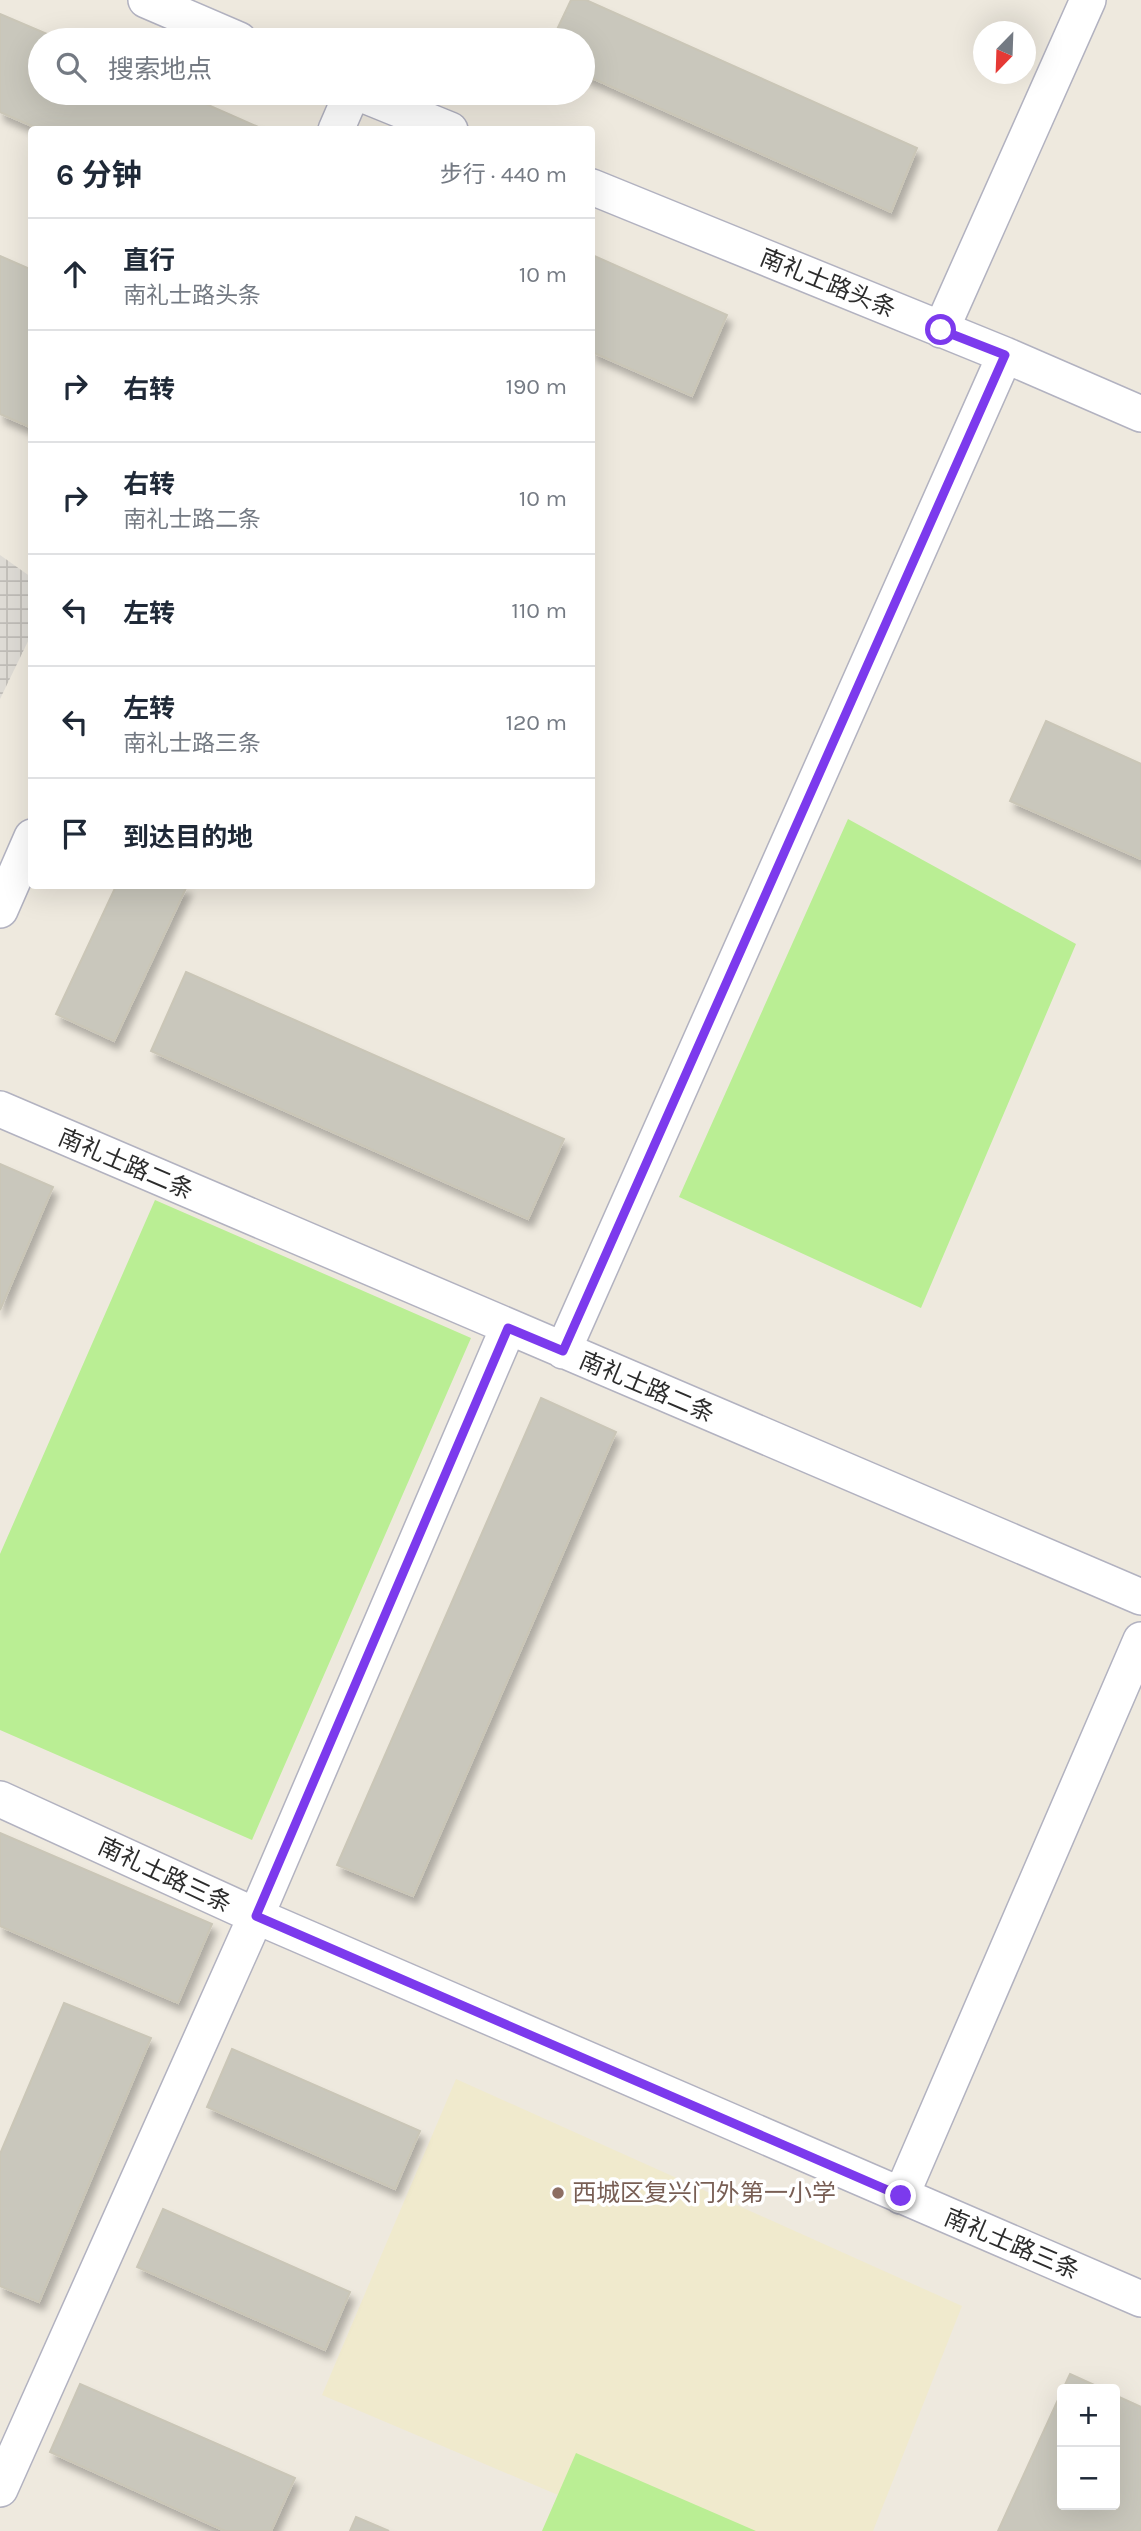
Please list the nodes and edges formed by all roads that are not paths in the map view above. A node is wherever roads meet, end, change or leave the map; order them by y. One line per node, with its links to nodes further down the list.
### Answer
1 (146, 0): 3 (street)
2 (1088, 0): 9 (street)
3 (211, 28)
4 (347, 105): 6 (street)
5 (389, 105): 7 (street)
6 (339, 126)
7 (440, 126)
8 (595, 188): 9 (street, 南礼士路头条)
9 (941, 330): 10 (street, 南礼士路头条)
10 (1005, 355): 11 (street, 南礼士路头条); 16 (street)
11 (1141, 414)
12 (28, 846): 13 (street)
13 (0, 910)
14 (0, 1109): 15 (street, 南礼士路二条)
15 (508, 1328): 16 (street, 南礼士路二条); 20 (street)
16 (563, 1351): 17 (street, 南礼士路二条)
17 (1141, 1597)
18 (1141, 1640): 21 (street)
19 (0, 1799): 20 (street, 南礼士路三条)
20 (256, 1916): 21 (street, 南礼士路三条); 23 (street)
21 (901, 2196): 22 (street, 南礼士路三条)
22 (1141, 2299)
23 (0, 2489)

